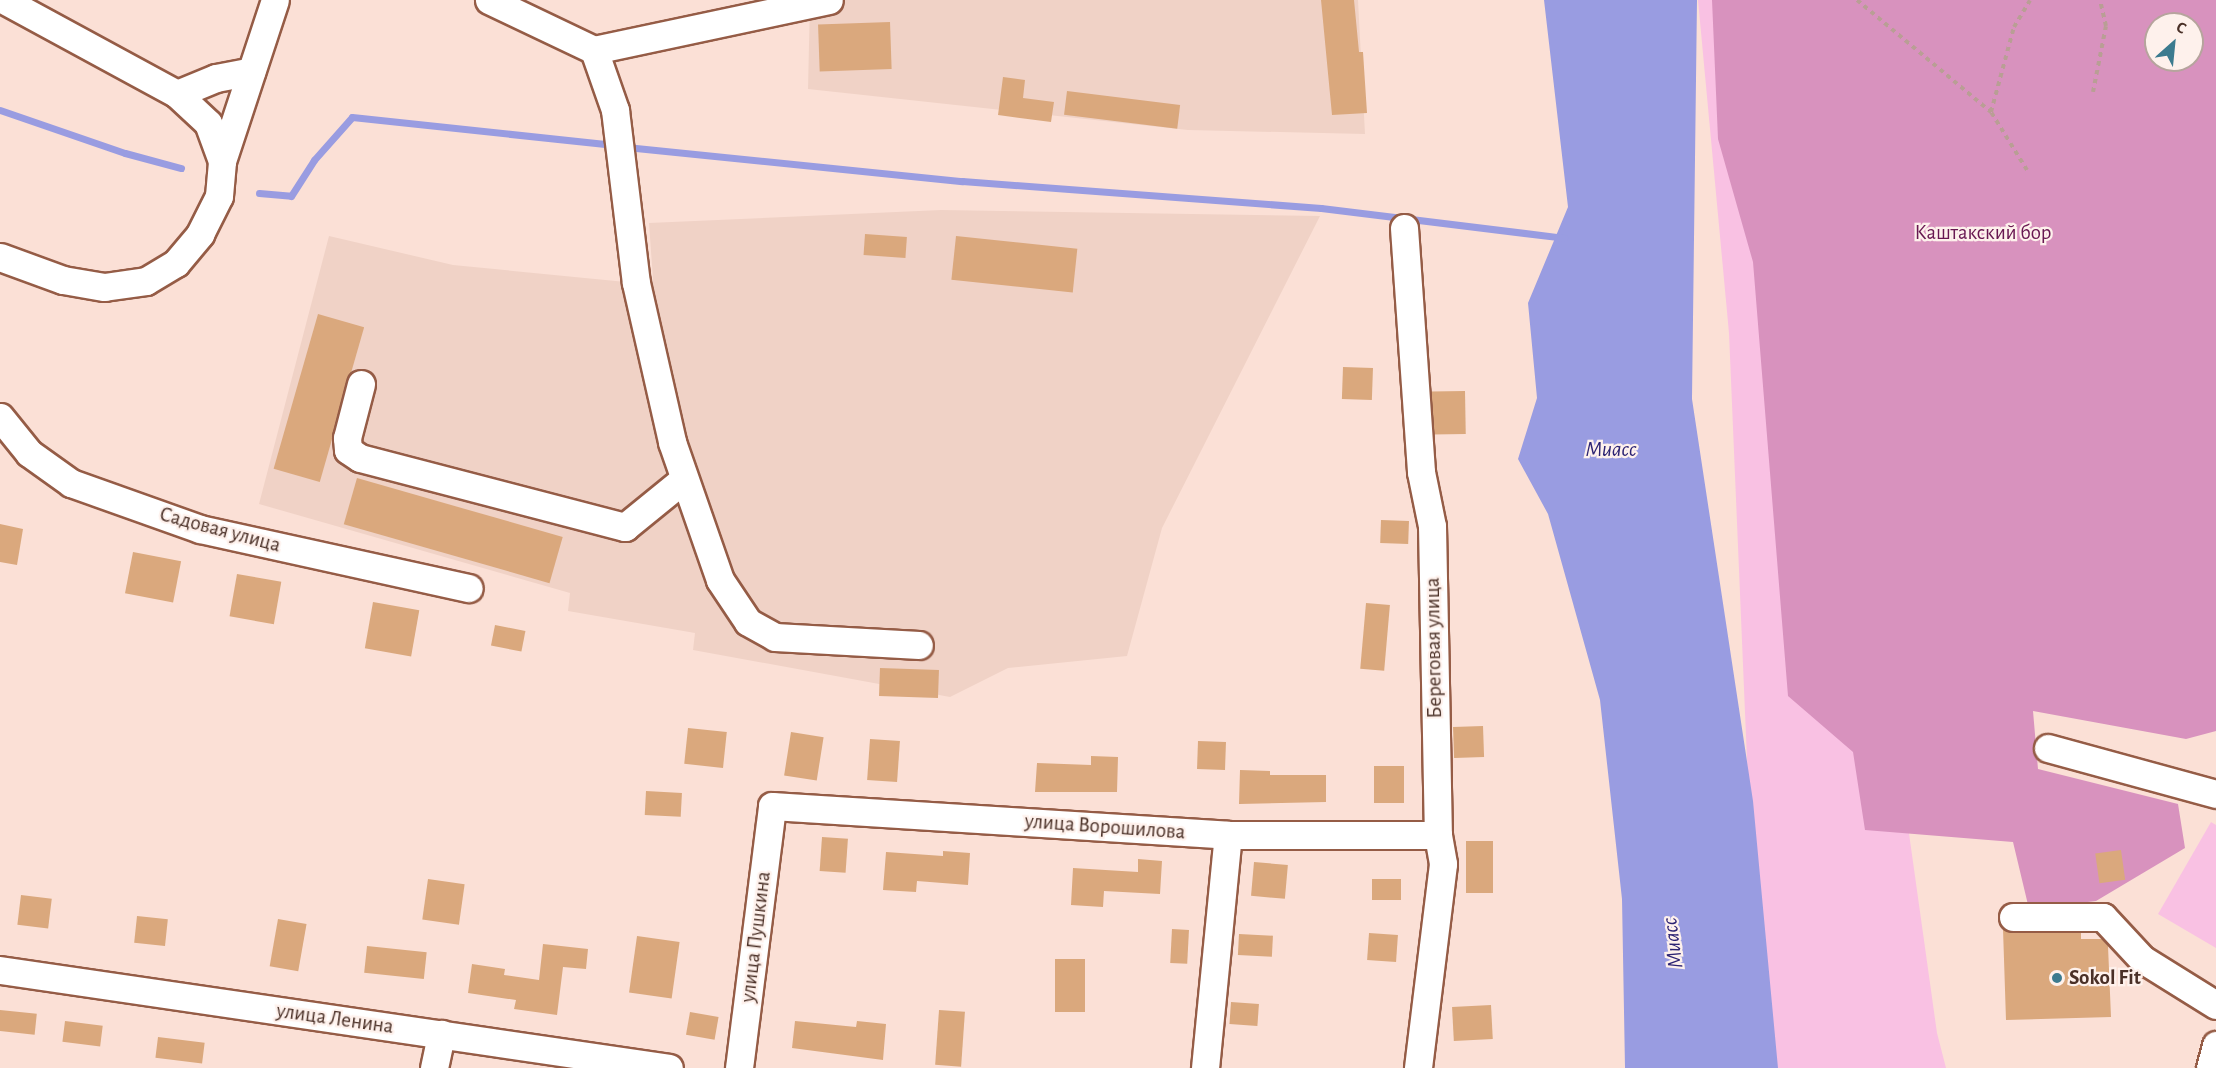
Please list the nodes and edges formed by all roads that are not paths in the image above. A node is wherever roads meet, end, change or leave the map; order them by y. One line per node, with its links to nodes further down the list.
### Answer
1 (4, 0): 7 (street)
2 (275, 0): 6 (street)
3 (489, 0): 5 (street)
4 (829, 0): 5 (street)
5 (594, 50): 13 (street)
6 (251, 71): 7 (street); 8 (street)
7 (177, 94): 8 (street)
8 (222, 161): 10 (street)
9 (1404, 228): 20 (street, Береговая улица)
10 (0, 257)
11 (360, 384): 13 (street)
12 (0, 417): 14 (street, Садовая улица)
13 (684, 479): 15 (street)
14 (469, 588)
15 (919, 645)
16 (2048, 748): 17 (street)
17 (2216, 794)
18 (772, 806): 19 (street, улица Ворошилова); 28 (street, улица Пушкина)
19 (1228, 835): 20 (street, улица Ворошилова); 29 (street)
20 (1438, 835): 30 (street, Береговая улица)
21 (2013, 917): 23 (street)
22 (0, 970): 24 (street, улица Ленина)
23 (2216, 1005)
24 (441, 1034): 26 (street); 27 (street, улица Ленина)
25 (2216, 1046): 31 (street)
26 (434, 1068)
27 (669, 1068)
28 (739, 1068)
29 (1205, 1068)
30 (1418, 1068)
31 (2210, 1068)

